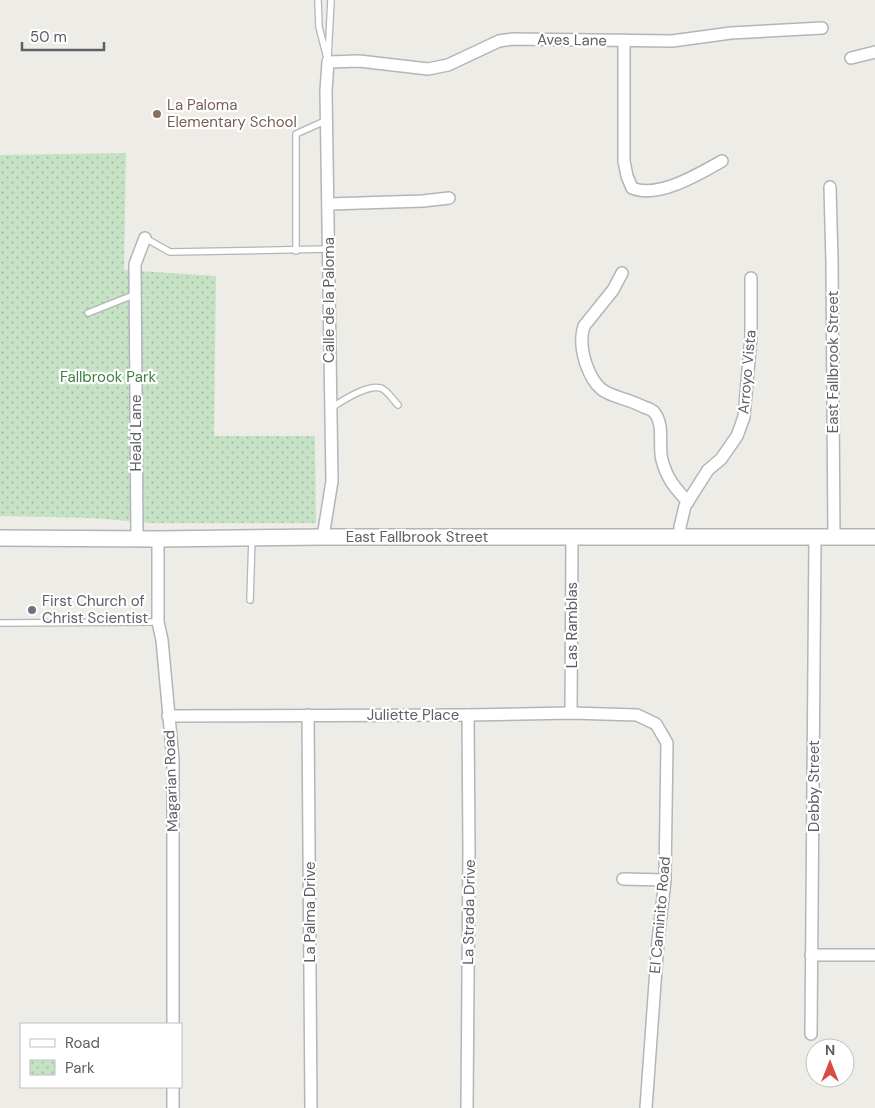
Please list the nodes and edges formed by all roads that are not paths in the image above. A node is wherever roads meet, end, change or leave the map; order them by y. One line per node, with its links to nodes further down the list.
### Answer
1 (318, 0): 7 (lane)
2 (331, 0): 7 (lane)
3 (822, 28): 4 (street, Aves Lane)
4 (624, 40): 7 (street, Aves Lane); 9 (street)
5 (875, 52): 6 (street)
6 (852, 58)
7 (328, 62): 8 (street, Calle de la Paloma)
8 (327, 120): 12 (street, Calle de la Paloma); 15 (lane)
9 (722, 161)
10 (830, 187): 29 (street, East Fallbrook Street)
11 (449, 198): 12 (street)
12 (329, 204): 14 (street, Calle de la Paloma)
13 (145, 238): 15 (lane); 18 (street, Heald Lane)
14 (329, 249): 15 (lane); 21 (street, Calle de la Paloma)
15 (296, 251)
16 (622, 273): 22 (street)
17 (751, 278): 22 (street, Arroyo Vista)
18 (136, 294): 19 (lane); 31 (street, Heald Lane)
19 (88, 313)
20 (398, 405): 21 (lane)
21 (330, 408): 23 (street, Calle de la Paloma)
22 (688, 502): 24 (street, Arroyo Vista)
23 (324, 537): 27 (main road, East Fallbrook Street); 28 (main road, East Fallbrook Street)
24 (680, 537): 25 (main road, East Fallbrook Street); 28 (main road, East Fallbrook Street)
25 (815, 537): 29 (main road, East Fallbrook Street); 43 (street, Debby Street)
26 (0, 538): 31 (main road, East Fallbrook Street)
27 (252, 538): 32 (main road, East Fallbrook Street); 33 (lane)
28 (572, 538): 36 (street, Las Ramblas)
29 (834, 538): 30 (main road, East Fallbrook Street)
30 (875, 538)
31 (137, 539): 32 (main road, East Fallbrook Street)
32 (158, 539): 34 (street, Magarian Road)
33 (250, 600)
34 (158, 622): 35 (lane); 39 (street, Magarian Road)
35 (0, 623)
36 (571, 713): 38 (street, Juliette Place); 40 (street, Juliette Place)
37 (308, 715): 38 (street, Juliette Place); 39 (street, Juliette Place); 49 (street, La Palma Drive)
38 (468, 715): 50 (street, La Strada Drive)
39 (168, 716): 45 (street, Magarian Road)
40 (656, 724): 42 (street, El Caminito Road)
41 (623, 879): 42 (street)
42 (665, 880): 51 (street, El Caminito Road)
43 (811, 955): 44 (street); 46 (street, Debby Street)
44 (875, 955)
45 (173, 1023)
46 (811, 1034)
47 (173, 1088): 48 (street)
48 (173, 1108)
49 (311, 1108)
50 (467, 1108)
51 (646, 1108)

